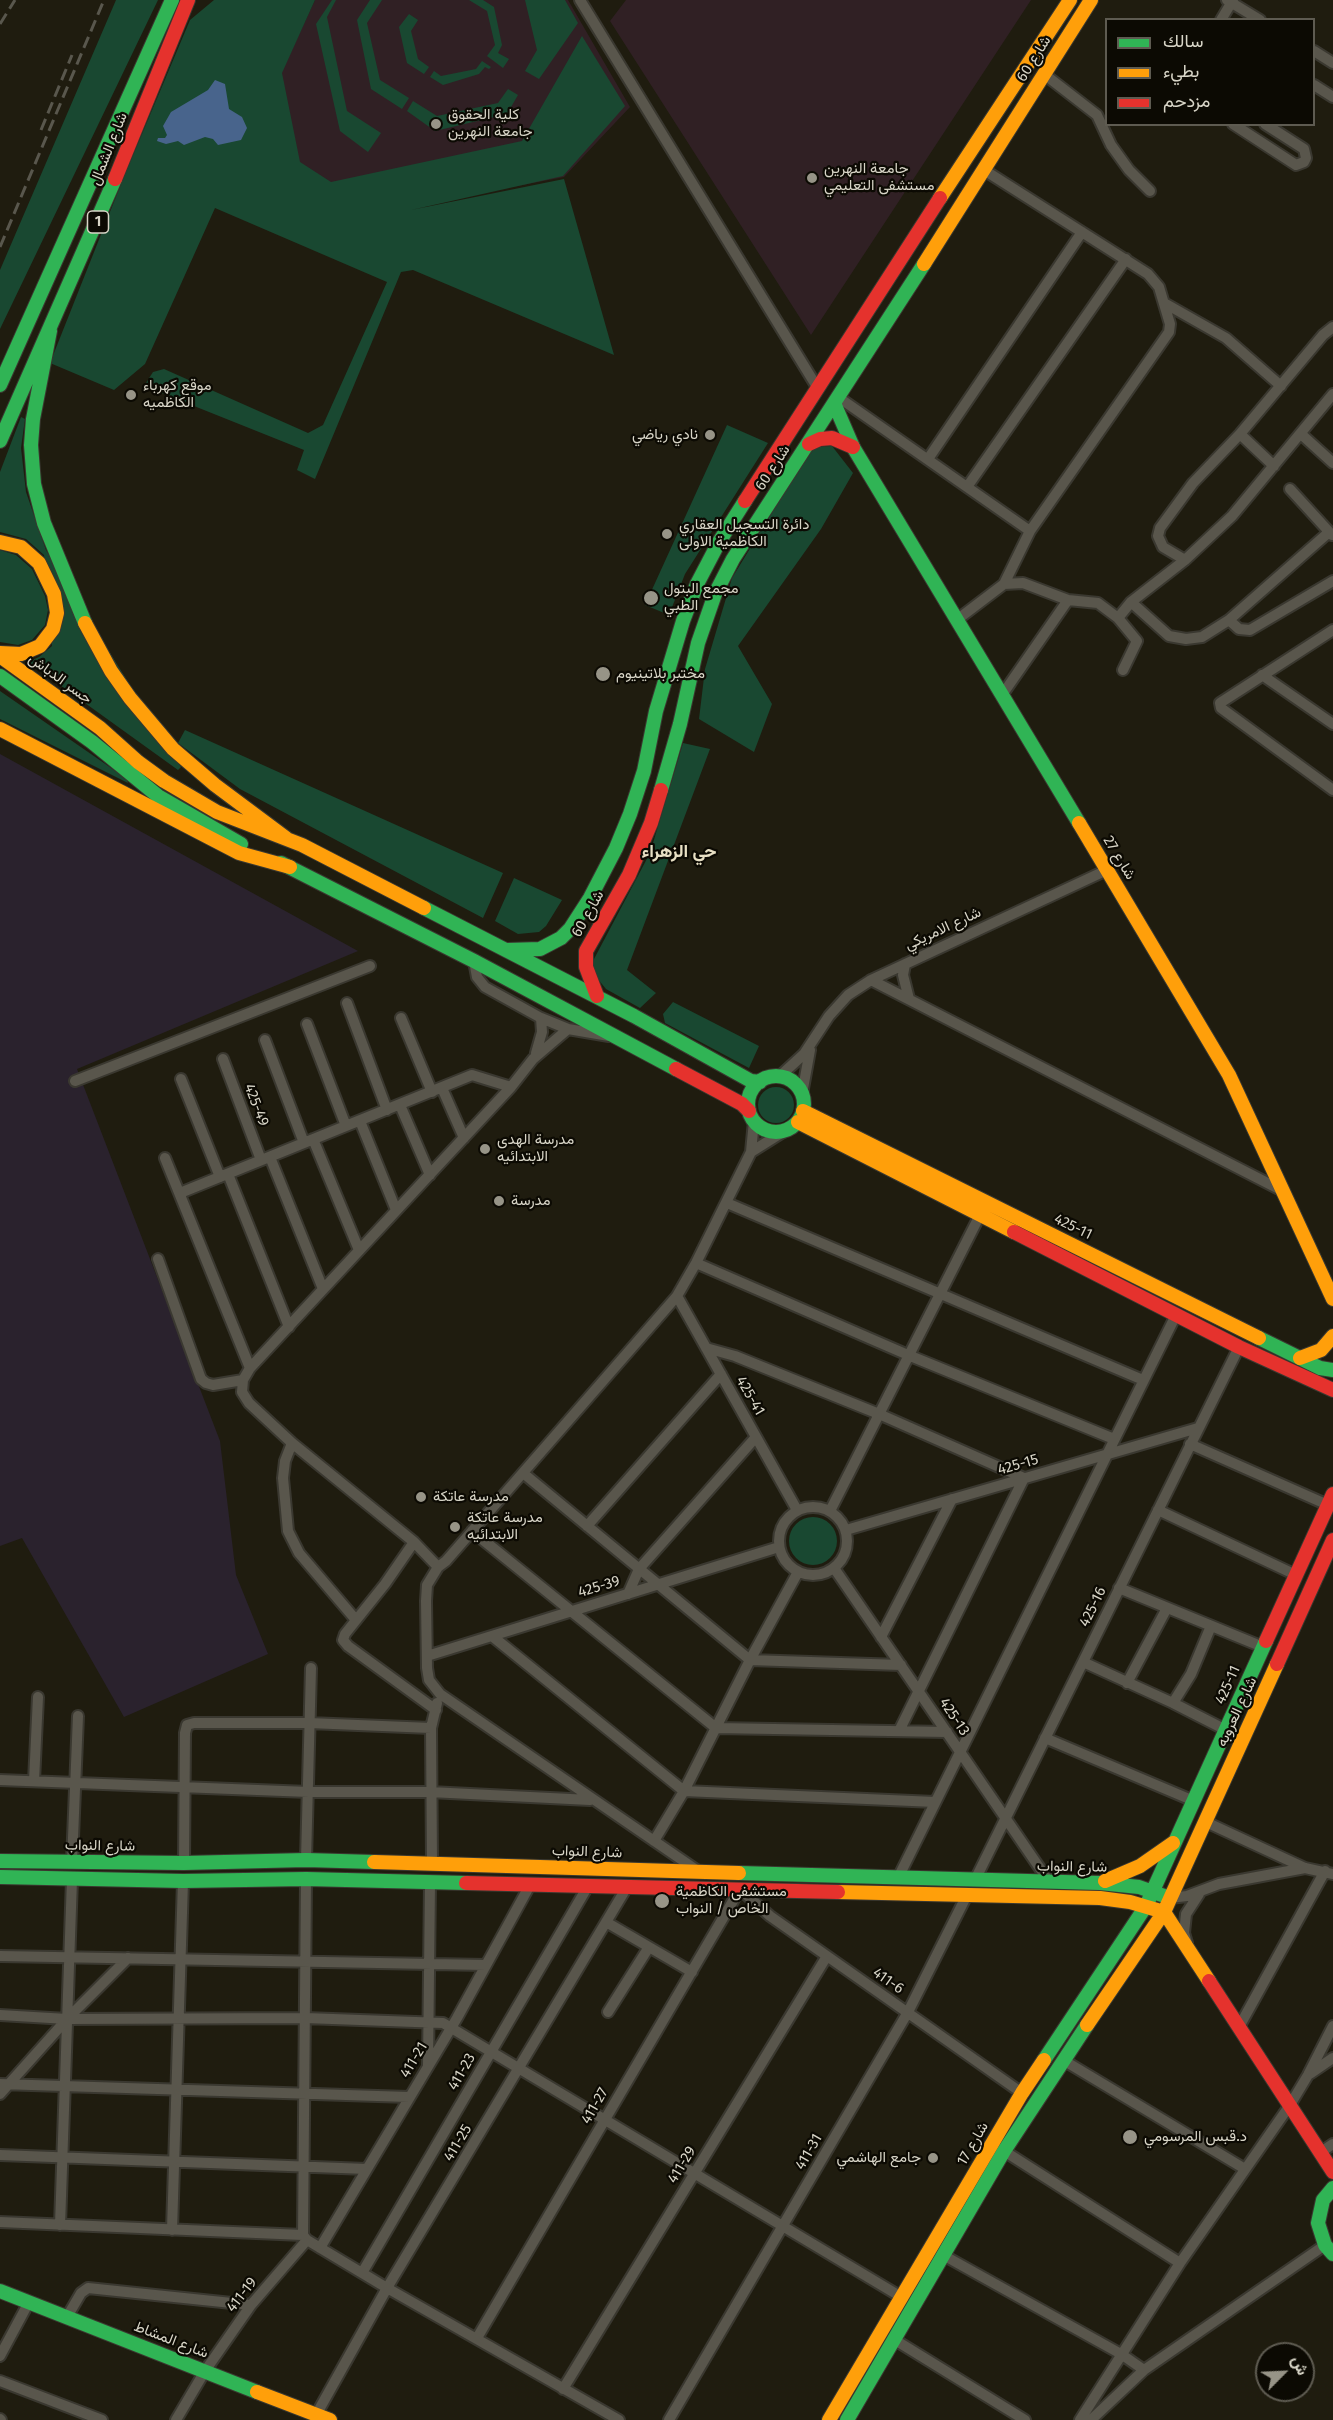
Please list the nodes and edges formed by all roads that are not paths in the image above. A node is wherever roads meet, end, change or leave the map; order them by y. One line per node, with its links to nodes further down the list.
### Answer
1 (172, 0): 23 (main road, شارع الشمال / 1)
2 (188, 0): 22 (main road, شارع الشمال / 1)
3 (580, 0): 25 (street)
4 (1070, 0): 25 (main road, شارع 60)
5 (1091, 0): 11 (main road, شارع 60)
6 (1231, 1): 7 (street); 8 (street)
7 (1222, 18)
8 (1257, 18)
9 (1315, 52): 10 (street)
10 (1333, 63)
11 (1044, 74): 16 (main road, شارع 60); 17 (street)
12 (1315, 86): 13 (street)
13 (1333, 97)
14 (1236, 126): 15 (street)
15 (1268, 126)
16 (984, 170): 18 (street); 27 (main road, شارع 60)
17 (1150, 191)
18 (1082, 232): 19 (street); 34 (street)
19 (1126, 259): 20 (street); 37 (street)
20 (1166, 304): 24 (street); 39 (street)
21 (1333, 327): 24 (street)
22 (50, 331): 31 (main road, شارع الشمال / 1); 64 (main road)
23 (0, 385)
24 (1281, 386): 29 (street)
25 (817, 387): 55 (main road, شارع 60)
26 (1333, 394): 28 (street)
27 (836, 400): 32 (main road, شارع 60); 33 (main road, شارع 27); 34 (street)
28 (1329, 406): 30 (street)
29 (1240, 434): 36 (street); 42 (street)
30 (1301, 434): 35 (street); 36 (street)
31 (0, 441)
32 (809, 444): 33 (main road); 57 (main road, شارع 60)
33 (853, 447): 47 (main road, شارع 27)
34 (928, 459): 37 (street)
35 (1333, 463)
36 (1274, 466): 42 (street)
37 (967, 487): 39 (street)
38 (1290, 489): 40 (street)
39 (1030, 531): 44 (street)
40 (1330, 534): 49 (street)
41 (5, 542): 51 (main road)
42 (1185, 560): 46 (street)
43 (1333, 581): 49 (street)
44 (1004, 584): 45 (street); 47 (street)
45 (1068, 600): 48 (street); 56 (street)
46 (1131, 602): 48 (street); 49 (street)
47 (958, 618): 56 (main road, شارع 27)
48 (1118, 618): 52 (street)
49 (1229, 620)
50 (1333, 630): 53 (street)
51 (0, 654): 64 (main road, جسر الدباش)
52 (1123, 670)
53 (1262, 675): 58 (street); 63 (street)
54 (0, 676): 65 (main road)
55 (663, 688): 57 (main road); 60 (main road, شارع 60)
56 (1002, 695): 67 (main road, شارع 27)
57 (686, 700): 61 (main road, شارع 60)
58 (1333, 723)
59 (0, 729): 66 (main road)
60 (653, 730): 61 (main road); 70 (main road, شارع 60)
61 (676, 737): 76 (main road, شارع 60)
62 (1333, 775): 63 (street)
63 (1330, 788)
64 (287, 839): 65 (main road); 68 (main road)
65 (277, 861): 66 (main road)
66 (290, 867): 71 (main road)
67 (1107, 870): 73 (street, شارع الامريكي); 111 (main road, شارع 27)
68 (466, 929): 69 (main road); 71 (main road)
69 (486, 939): 70 (main road); 72 (main road)
70 (507, 950): 76 (main road)
71 (457, 952): 72 (main road)
72 (474, 961): 81 (street); 85 (main road)
73 (905, 964): 75 (street, شارع الامريكي); 77 (street)
74 (370, 966): 93 (street)
75 (871, 980): 77 (street); 87 (street, شارع الامريكي)
76 (597, 996): 79 (main road)
77 (909, 999): 111 (street)
78 (347, 1003): 99 (street)
79 (634, 1016): 84 (main road); 85 (main road)
80 (402, 1018): 96 (street)
81 (541, 1018): 83 (street); 90 (street)
82 (307, 1024): 103 (street)
83 (568, 1029): 85 (street); 90 (street)
84 (664, 1032): 88 (main road); 94 (main road)
85 (620, 1039): 88 (main road)
86 (265, 1040): 105 (street)
87 (813, 1041): 91 (street, شارع الامريكي); 97 (street, شارع الامريكي)
88 (650, 1054): 100 (main road)
89 (223, 1059): 108 (street, 425-49)
90 (533, 1059): 95 (street)
91 (780, 1076): 94 (main road); 97 (main road)
92 (181, 1079): 110 (street)
93 (75, 1081)
94 (759, 1082): 100 (main road)
95 (511, 1087): 96 (street); 104 (street)
96 (437, 1090): 98 (street); 104 (street)
97 (802, 1094): 102 (main road)
98 (400, 1105): 99 (street); 109 (street)
99 (387, 1110): 101 (street)
100 (752, 1116): 102 (main road); 106 (street)
101 (360, 1121): 103 (street); 114 (street)
102 (796, 1121): 106 (street); 115 (main road, 425-11); 129 (main road, 425-11)
103 (346, 1126): 105 (street)
104 (464, 1138): 109 (street)
105 (308, 1141): 108 (street); 116 (street)
106 (751, 1152): 113 (street)
107 (165, 1158): 112 (street)
108 (266, 1159): 110 (street); 119 (street, 425-49)
109 (430, 1174): 114 (street)
110 (224, 1176): 112 (street); 124 (street)
111 (1283, 1191): 122 (main road, شارع 27)
112 (180, 1193): 130 (street)
113 (727, 1203): 118 (street); 120 (street)
114 (396, 1210): 116 (street)
115 (980, 1215): 120 (street); 123 (main road, 425-11)
116 (359, 1250): 119 (street)
117 (158, 1259): 133 (street)
118 (696, 1263): 121 (street); 128 (street)
119 (323, 1289): 124 (street)
120 (939, 1294): 128 (street); 134 (street)
121 (677, 1296): 127 (street, 425-41); 143 (street)
122 (1333, 1299)
123 (1176, 1315): 126 (main road, 425-11); 134 (street)
124 (289, 1327): 130 (street)
125 (1333, 1336): 129 (main road)
126 (1239, 1347): 132 (main road, 425-11); 137 (street, 425-16)
127 (706, 1348): 131 (street, 425-41); 136 (street)
128 (908, 1355): 136 (street); 139 (street)
129 (1300, 1358): 132 (main road, 425-11)
130 (250, 1368): 133 (street)
131 (721, 1374): 138 (street, 425-41); 150 (street)
132 (1329, 1376): 135 (main road, 425-11)
133 (243, 1380): 140 (street)
134 (1143, 1380): 139 (street)
135 (1333, 1390)
136 (879, 1414): 144 (street); 149 (street)
137 (1198, 1428): 141 (street, 425-16); 142 (street, 425-15)
138 (756, 1437): 148 (street, 425-41); 158 (street)
139 (1114, 1439): 142 (street)
140 (292, 1443): 154 (street); 166 (street)
141 (1190, 1444): 146 (street); 147 (street, 425-16)
142 (1106, 1455): 144 (street, 425-15); 190 (street)
143 (523, 1473): 150 (street); 152 (street)
144 (1024, 1478): 145 (street, 425-15); 177 (street)
145 (952, 1499): 151 (street, 425-15); 169 (street)
146 (1330, 1500): 160 (main road, 425-11)
147 (1158, 1509): 160 (street); 162 (street, 425-16)
148 (797, 1510): 149 (street); 155 (street)
149 (830, 1511): 151 (street)
150 (587, 1526): 158 (street)
151 (846, 1530): 157 (street)
152 (472, 1531): 156 (street); 165 (street)
153 (1333, 1540): 229 (main road, شارع العروبه)
154 (414, 1542): 156 (street); 166 (street)
155 (779, 1547): 159 (street); 161 (street, 425-39)
156 (438, 1567): 171 (street)
157 (834, 1568): 159 (street); 169 (street, 425-13)
158 (639, 1569): 161 (street); 163 (street)
159 (798, 1572): 172 (street)
160 (1296, 1575): 170 (main road, 425-11)
161 (659, 1584): 163 (street, 425-39); 172 (street)
162 (1119, 1588): 164 (street); 173 (street, 425-16)
163 (628, 1594): 165 (street, 425-39)
164 (1167, 1608): 167 (street); 176 (street)
165 (572, 1611): 168 (street, 425-39); 185 (street)
166 (356, 1620): 181 (street)
167 (1210, 1626): 170 (street); 180 (street)
168 (492, 1636): 171 (street, 425-39); 195 (street)
169 (881, 1637): 174 (street, 425-13)
170 (1263, 1647): 186 (main road, 425-11)
171 (427, 1656): 178 (street)
172 (750, 1660): 174 (street); 185 (street)
173 (1083, 1662): 176 (street); 189 (street, 425-16)
174 (901, 1665): 177 (street, 425-13)
175 (311, 1668): 183 (street)
176 (1127, 1683): 180 (street)
177 (918, 1691): 187 (street); 188 (street, 425-13)
178 (440, 1694): 181 (street); 198 (street)
179 (38, 1696): 192 (street)
180 (1173, 1703): 186 (street)
181 (436, 1710): 184 (street)
182 (78, 1716): 193 (street)
183 (309, 1723): 184 (street); 194 (street); 196 (street)
184 (431, 1728): 197 (street)
185 (716, 1728): 187 (street); 195 (street)
186 (1226, 1730): 199 (main road, 425-11)
187 (899, 1731): 188 (street)
188 (947, 1732): 190 (street, 425-13)
189 (1045, 1738): 199 (street); 201 (street, 425-16)
190 (960, 1752): 200 (street); 201 (street, 425-13)
191 (0, 1780): 192 (street)
192 (34, 1781): 193 (street)
193 (76, 1782): 194 (street); 207 (street)
194 (184, 1786): 196 (street); 208 (street)
195 (684, 1791): 200 (street); 203 (street)
196 (309, 1792): 197 (street); 205 (street)
197 (430, 1792): 198 (street); 209 (street)
198 (592, 1800): 203 (street)
199 (1194, 1801): 204 (main road, 425-11)
200 (935, 1802): 214 (street)
201 (1006, 1818): 217 (street, 425-16); 220 (street, 425-13)
202 (1208, 1822): 210 (street)
203 (654, 1841): 211 (street)
204 (1176, 1841): 221 (main road); 226 (main road, 425-11)
205 (306, 1860): 208 (main road, شارع النواب); 209 (main road, شارع النواب)
206 (0, 1861): 207 (main road, شارع النواب)
207 (72, 1862): 208 (main road, شارع النواب)
208 (184, 1863)
209 (432, 1864): 211 (main road, شارع النواب)
210 (1305, 1868): 212 (street); 227 (street)
211 (699, 1872): 214 (main road, شارع النواب)
212 (1329, 1873): 253 (street)
213 (0, 1877): 215 (main road, شارع النواب)
214 (898, 1878): 217 (main road, شارع النواب)
215 (72, 1879): 218 (main road, شارع النواب); 237 (street)
216 (306, 1879): 218 (main road, شارع النواب); 219 (main road, شارع النواب); 240 (street)
217 (975, 1880): 220 (main road, شارع النواب)
218 (183, 1881): 239 (street)
219 (430, 1882): 222 (main road, شارع النواب); 241 (street)
220 (1050, 1883): 221 (main road, شارع النواب)
221 (1100, 1883): 226 (main road, شارع النواب)
222 (530, 1884): 223 (main road, شارع النواب); 242 (street, 411-21)
223 (588, 1886): 224 (main road, شارع النواب); 254 (street, 411-23)
224 (627, 1887): 225 (main road, شارع النواب); 232 (street, 411-25)
225 (740, 1889): 228 (main road, شارع النواب); 236 (street, 411-6); 243 (street, 411-27)
226 (1153, 1891): 229 (main road, شارع النواب); 230 (main road, شارع 17)
227 (1201, 1891): 229 (street); 234 (street)
228 (967, 1895): 230 (main road, شارع النواب); 245 (street, 411-31)
229 (1170, 1898): 231 (main road, شارع 17)
230 (1146, 1906): 231 (main road, شارع النواب); 263 (main road, شارع 17)
231 (1164, 1911): 234 (main road); 256 (main road, شارع 17)
232 (606, 1922): 233 (street); 258 (street, 411-25)
233 (649, 1947): 243 (street); 244 (street)
234 (1189, 1949): 253 (main road)
235 (0, 1956): 237 (street)
236 (827, 1956): 245 (street, 411-6); 279 (street, 411-29)
237 (69, 1957): 238 (street); 249 (street)
238 (128, 1958): 239 (street); 249 (street)
239 (182, 1959): 240 (street); 247 (street)
240 (305, 1962): 241 (street); 248 (street)
241 (429, 1964): 242 (street); 250 (street)
242 (486, 1965): 252 (street, 411-21)
243 (692, 1972): 268 (street, 411-27)
244 (608, 2012)
245 (908, 2012): 263 (street, 411-6); 283 (street, 411-31)
246 (0, 2015): 249 (street)
247 (180, 2017): 248 (street); 249 (street); 262 (street)
248 (305, 2018): 250 (street); 265 (street)
249 (67, 2019): 260 (street); 261 (street)
250 (429, 2022): 252 (street); 257 (street)
251 (1333, 2026): 259 (street)
252 (451, 2027): 254 (street); 257 (street, 411-21)
253 (1239, 2027): 267 (main road)
254 (491, 2051): 258 (street); 290 (street, 411-23)
255 (1333, 2058): 259 (street)
256 (1063, 2060): 270 (main road, شارع 17); 277 (street)
257 (428, 2066): 266 (street, 411-21)
258 (520, 2068): 268 (street); 291 (street, 411-25)
259 (1308, 2075): 267 (street)
260 (5, 2084): 261 (street); 264 (street)
261 (65, 2086): 262 (street); 273 (street)
262 (177, 2090): 265 (street); 274 (street)
263 (1022, 2093): 293 (main road, شارع 17)
264 (0, 2094)
265 (304, 2094): 266 (street); 275 (street)
266 (409, 2097): 276 (street, 411-21)
267 (1290, 2105): 271 (main road); 277 (street)
268 (605, 2120): 279 (street); 297 (street, 411-27)
269 (1333, 2144): 271 (street)
270 (1004, 2151): 288 (main road, شارع 17); 289 (street)
271 (1321, 2152): 278 (main road)
272 (0, 2155): 273 (street)
273 (63, 2157): 274 (street); 282 (street)
274 (175, 2161): 275 (street); 284 (street)
275 (304, 2166): 276 (street); 285 (street)
276 (367, 2169): 286 (street, 411-21)
277 (1245, 2169): 289 (street)
278 (1333, 2172)
279 (695, 2173): 283 (street); 304 (street, 411-29)
280 (1333, 2188): 287 (main road)
281 (0, 2222): 282 (street)
282 (60, 2225): 284 (street)
283 (783, 2226): 293 (street); 310 (street, 411-31)
284 (172, 2229): 285 (street)
285 (305, 2238): 286 (street); 295 (street, 411-19)
286 (320, 2248): 290 (street)
287 (1329, 2249): 301 (street)
288 (943, 2255): 298 (main road, شارع 17); 299 (street)
289 (1180, 2263): 299 (street)
290 (362, 2273): 291 (street)
291 (387, 2288): 297 (street); 305 (street, 411-25)
292 (0, 2291): 294 (main road, شارع المشاط)
293 (903, 2298): 311 (main road, شارع 17)
294 (29, 2302): 296 (main road, شارع المشاط); 300 (street)
295 (251, 2305): 296 (street); 302 (street, 411-19)
296 (67, 2317): 302 (main road, شارع المشاط)
297 (477, 2338): 304 (street)
298 (895, 2340): 312 (main road, شارع 17); 313 (street)
299 (1121, 2354): 301 (street); 314 (street)
300 (0, 2356)
301 (1144, 2370): 315 (street)
302 (205, 2371): 305 (main road, شارع المشاط); 307 (street, 411-19)
303 (0, 2381): 306 (street)
304 (563, 2389): 309 (street)
305 (316, 2415): 308 (main road, شارع المشاط)
306 (102, 2420)
307 (176, 2420)
308 (330, 2420)
309 (619, 2420)
310 (669, 2420)
311 (829, 2420)
312 (847, 2420)
313 (1025, 2420)
314 (1080, 2420)
315 (1091, 2420)

